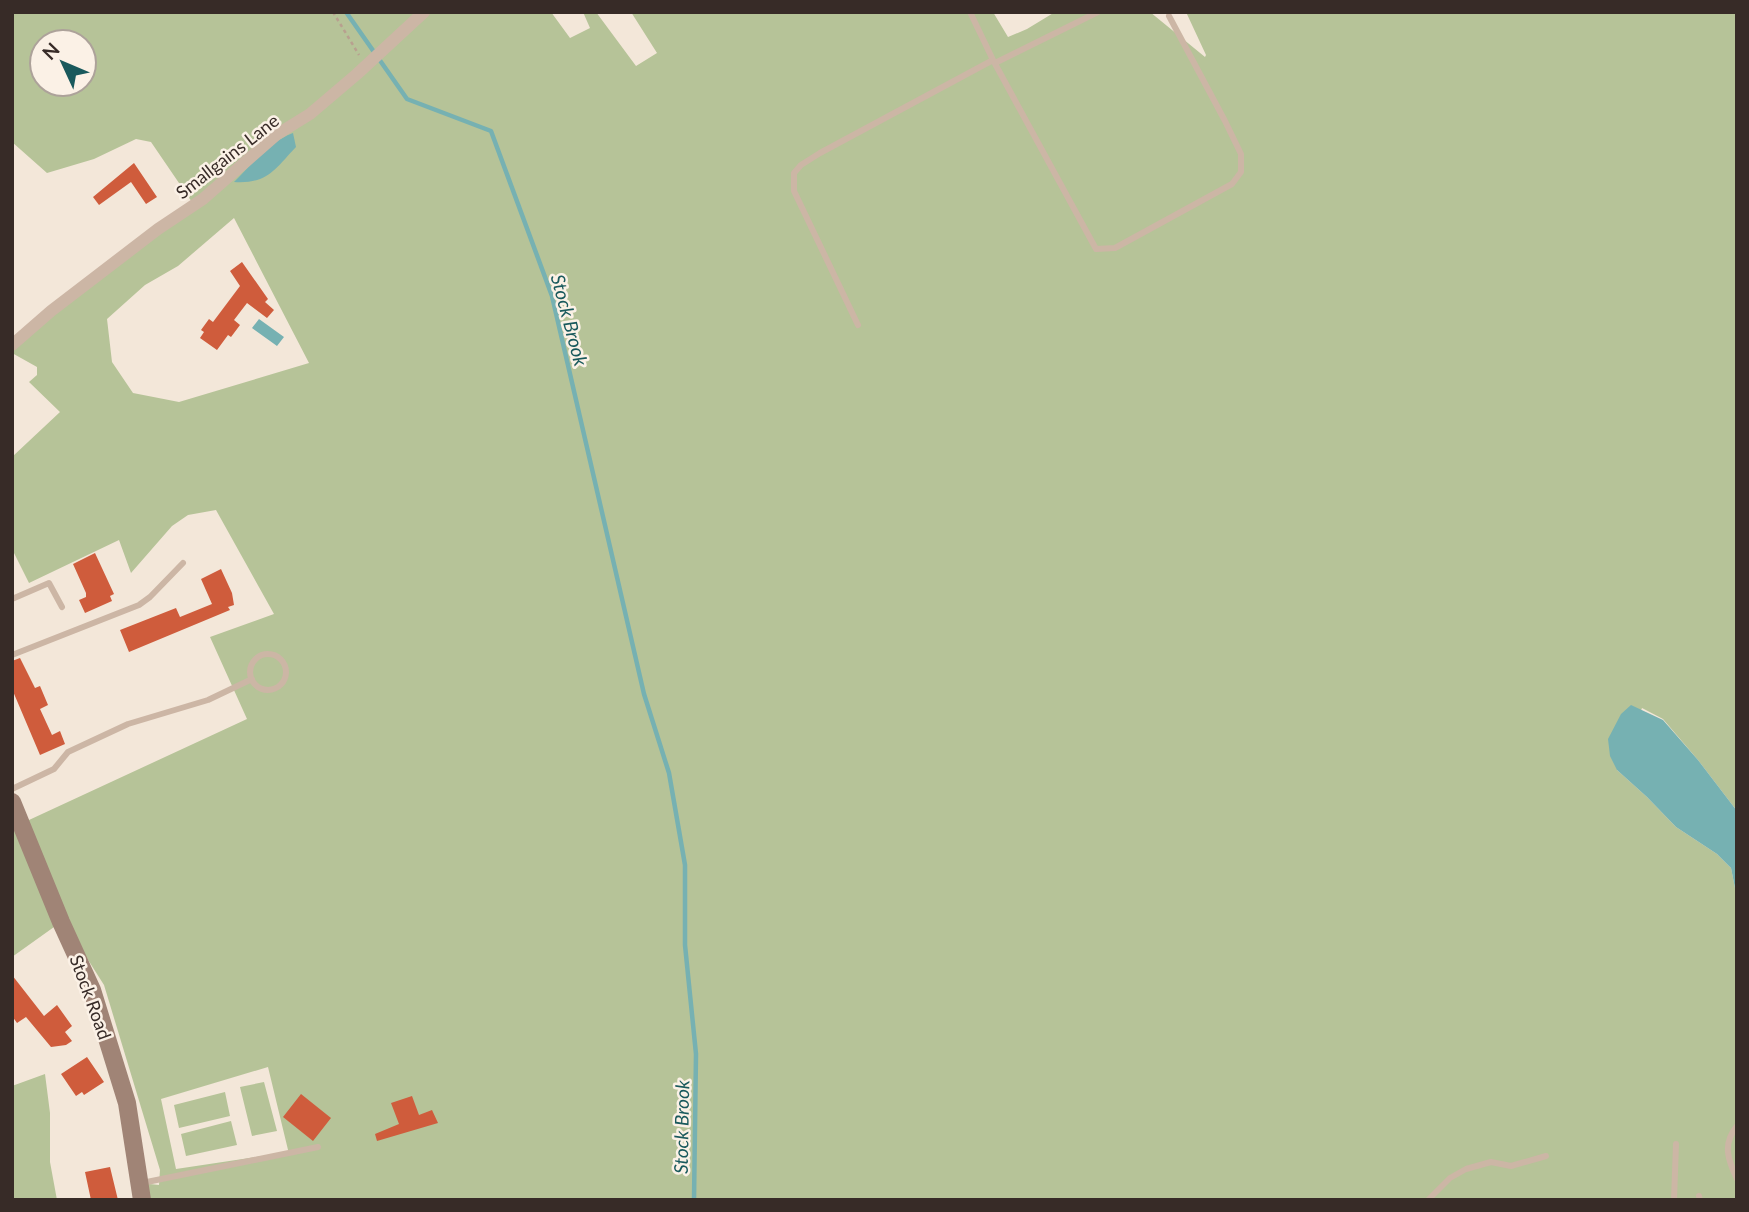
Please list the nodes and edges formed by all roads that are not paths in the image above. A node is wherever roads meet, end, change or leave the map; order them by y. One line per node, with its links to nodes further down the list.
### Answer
1 (424, 12): 7 (street, Smallgains Lane)
2 (970, 12): 5 (lane)
3 (1098, 12): 5 (lane)
4 (1169, 16): 5 (lane)
5 (994, 61): 6 (lane)
6 (858, 325)
7 (12, 345)
8 (183, 563): 11 (lane)
9 (12, 599): 10 (lane)
10 (62, 607)
11 (12, 655)
12 (252, 679): 12 (lane); 13 (lane)
13 (12, 789)
14 (12, 802): 20 (main road, Stock Road)
15 (1737, 1126): 19 (lane)
16 (1676, 1144): 22 (lane)
17 (318, 1147): 20 (lane)
18 (1546, 1156): 21 (lane)
19 (1736, 1177)
20 (141, 1191)
21 (1428, 1200)
22 (1674, 1200)

